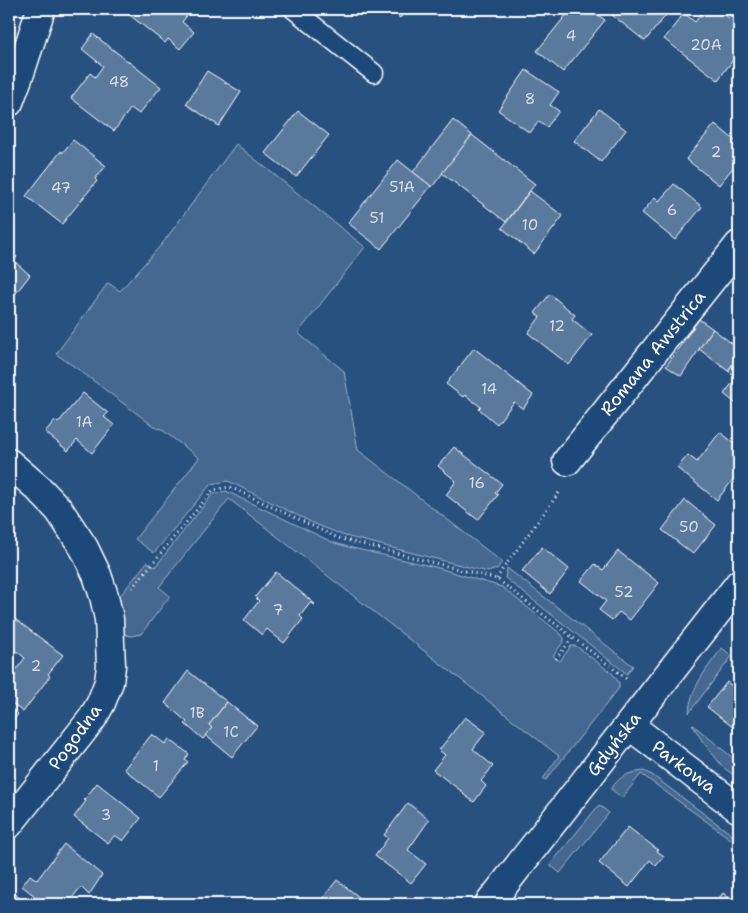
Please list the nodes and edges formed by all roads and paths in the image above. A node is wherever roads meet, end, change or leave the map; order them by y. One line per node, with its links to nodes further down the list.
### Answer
1 (41, 9): 4 (street)
2 (293, 9): 3 (lane)
3 (374, 72)
4 (9, 102)
5 (739, 245): 7 (street, Romana Awstrica)
6 (9, 463): 16 (street, Pogodna)
7 (566, 474): 8 (path)
8 (497, 579): 10 (path); 11 (path)
9 (739, 584): 14 (street, Gdyńska)
10 (131, 590)
11 (573, 637): 12 (path); 13 (path)
12 (556, 659)
13 (633, 683)
14 (629, 725): 15 (street, Parkowa); 17 (street, Gdyńska)
15 (739, 809)
16 (9, 824)
17 (489, 904)

